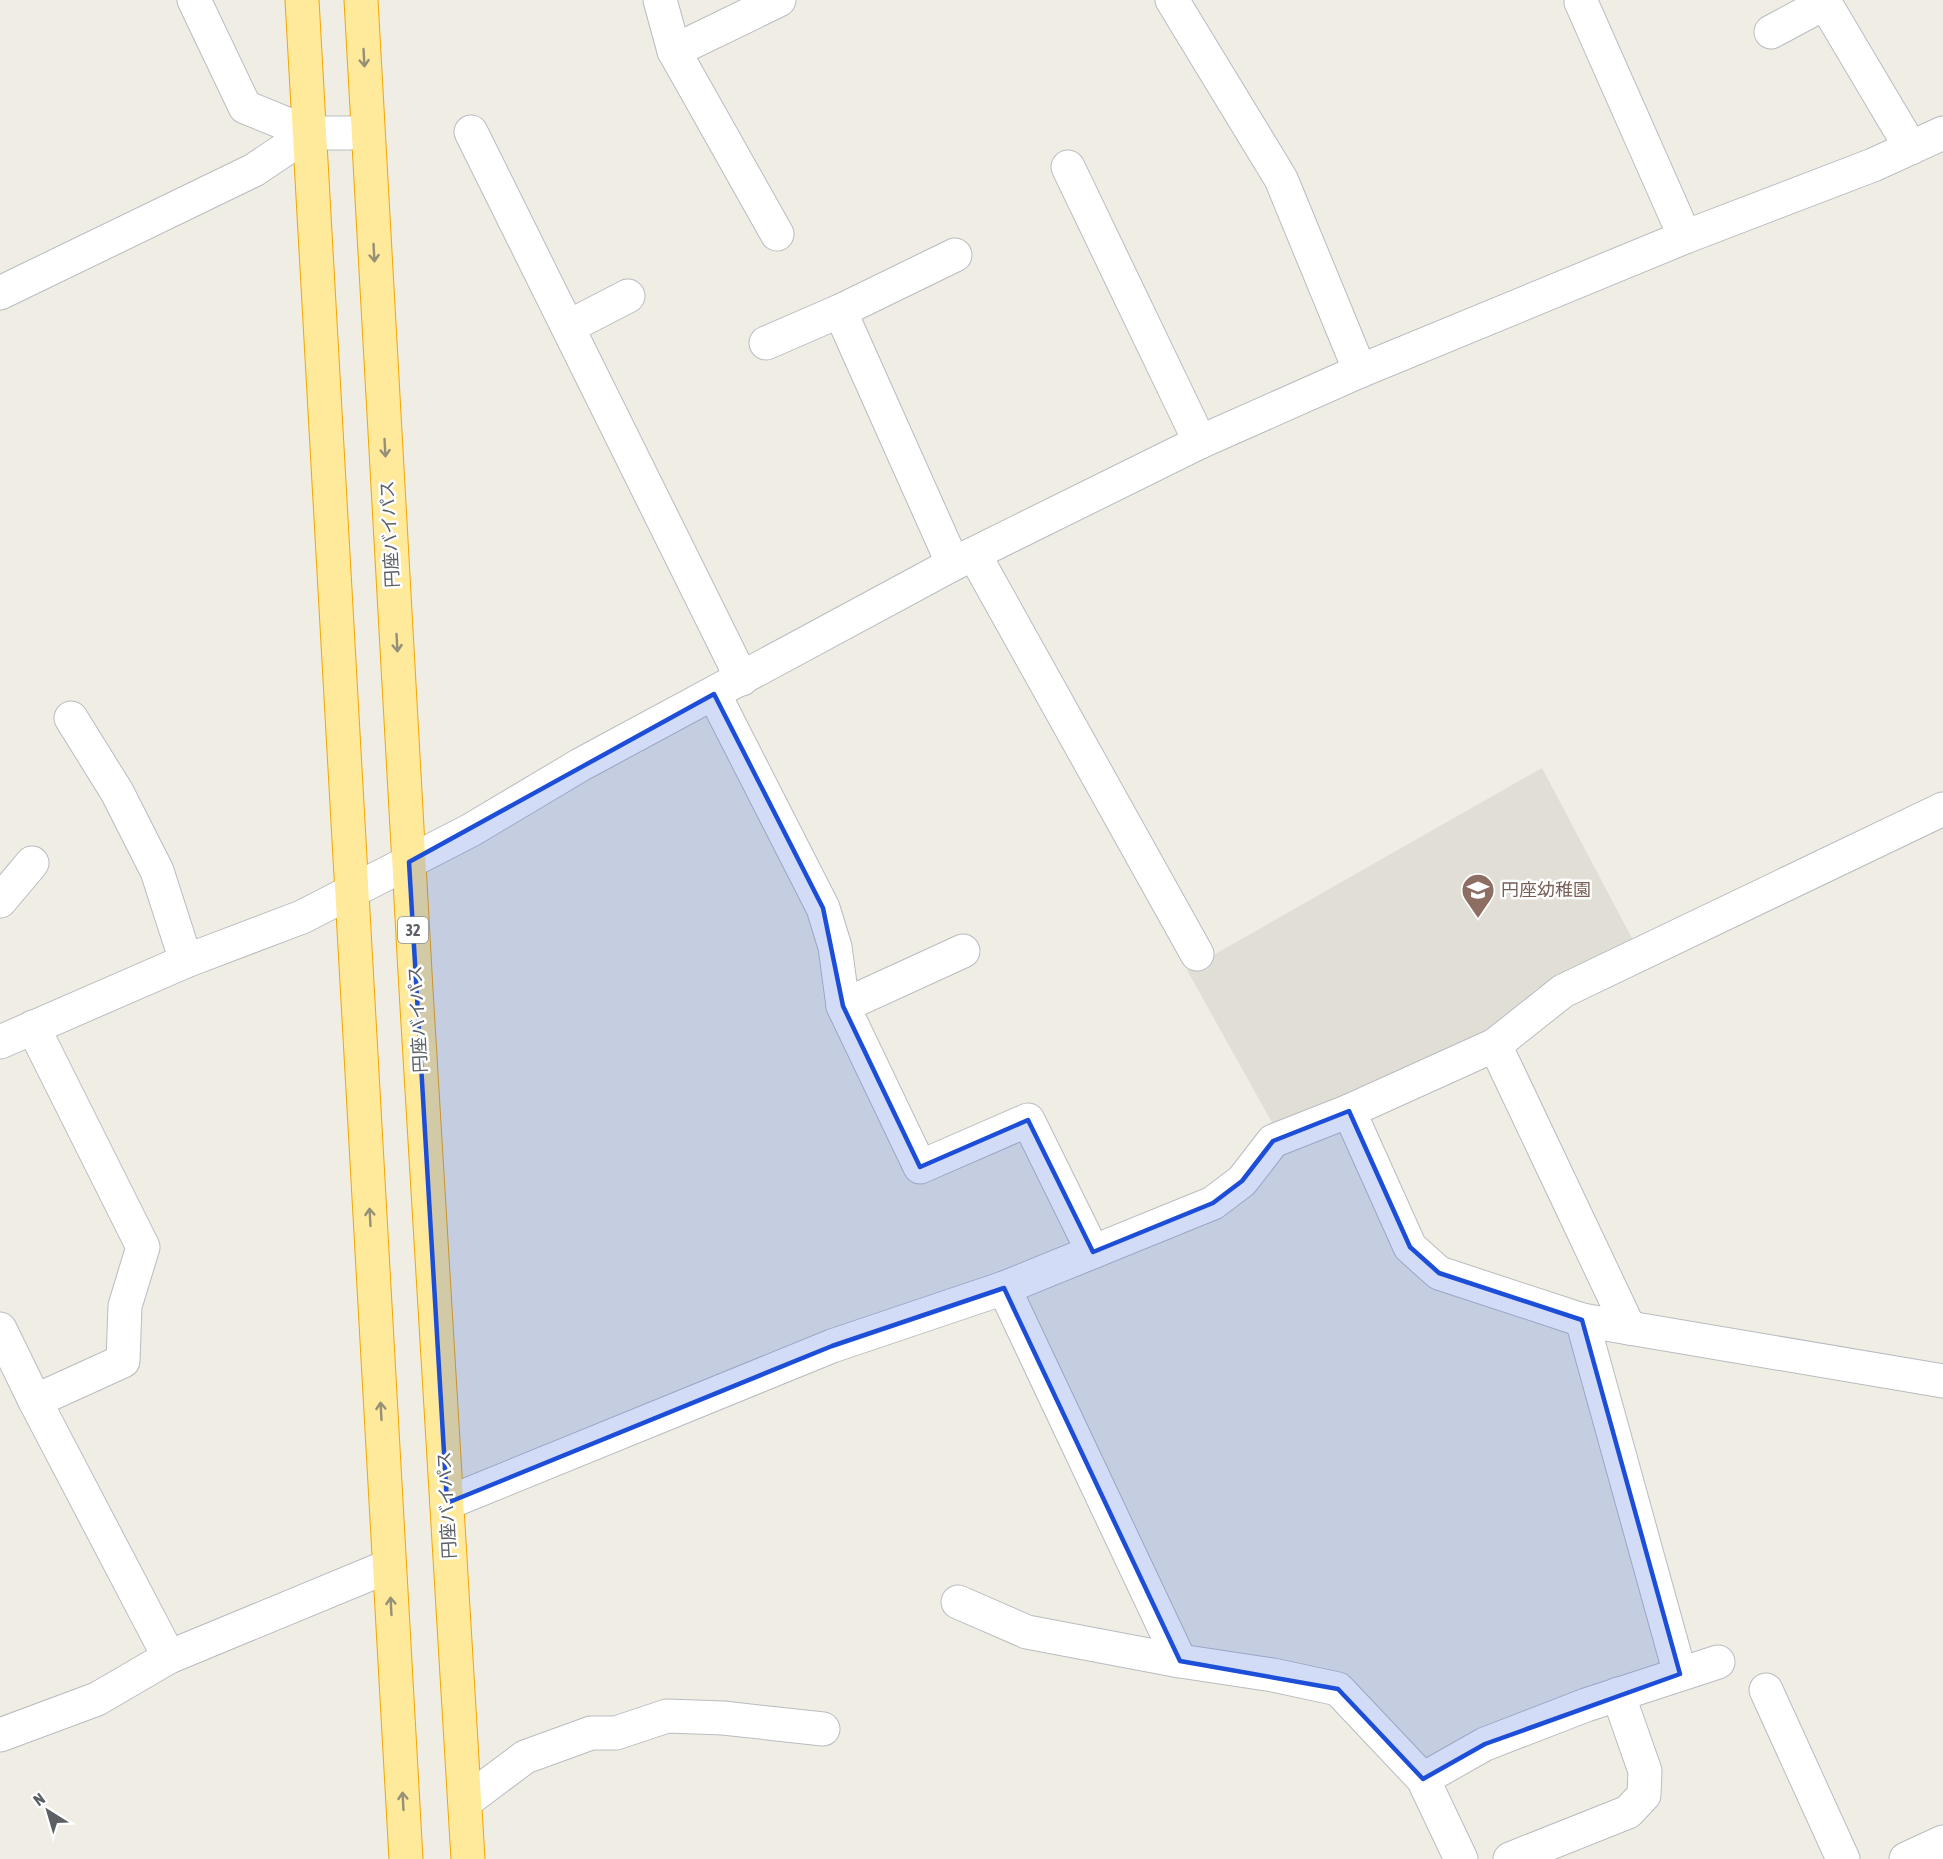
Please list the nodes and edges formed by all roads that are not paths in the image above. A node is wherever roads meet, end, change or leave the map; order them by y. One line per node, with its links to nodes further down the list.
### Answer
1 (194, 0): 11 (street)
2 (302, 0): 11 (highway)
3 (361, 0): 12 (highway, 円座バイパス / 32, one-way to 12)
4 (660, 0): 9 (street)
5 (779, 0): 9 (street)
6 (1172, 0): 24 (street)
7 (1581, 2): 17 (street)
8 (1771, 32): 14 (street)
9 (674, 51): 16 (street)
10 (471, 132): 22 (street)
11 (309, 133): 12 (street); 19 (street); 33 (highway)
12 (367, 133): 32 (highway, 円座バイパス / 32, one-way to 32)
13 (1943, 133): 14 (street)
14 (1911, 148): 17 (street)
15 (1068, 167): 25 (street)
16 (777, 234)
17 (1685, 237): 24 (street)
18 (955, 255): 21 (street)
19 (0, 293)
20 (628, 296): 22 (street)
21 (840, 311): 23 (street); 26 (street)
22 (568, 327): 27 (street)
23 (766, 343)
24 (1360, 371): 25 (street)
25 (1200, 442): 26 (street)
26 (964, 559): 27 (street); 36 (street)
27 (742, 679): 28 (street)
28 (714, 694): 32 (street); 38 (street)
29 (71, 718): 37 (street)
30 (1943, 809): 41 (street)
31 (32, 862): 34 (street)
32 (409, 862): 33 (street); 50 (highway, 円座バイパス / 32)
33 (351, 891): 37 (street); 51 (highway, one-way to 33)
34 (0, 900)
35 (963, 951): 38 (street)
36 (1197, 954)
37 (186, 961): 39 (street)
38 (843, 1006): 43 (street)
39 (33, 1026): 40 (street); 49 (street)
40 (0, 1042)
41 (1495, 1045): 42 (street); 46 (street)
42 (1349, 1110): 43 (street); 45 (street)
43 (1093, 1252): 44 (street)
44 (1004, 1288): 50 (street); 54 (street)
45 (1582, 1320): 46 (street); 56 (street)
46 (1629, 1328): 48 (street)
47 (0, 1329): 49 (street)
48 (1943, 1381)
49 (35, 1401): 53 (street)
50 (447, 1503): 62 (highway, 円座バイパス / 32)
51 (389, 1566): 53 (street); 64 (highway, one-way to 51)
52 (958, 1602): 54 (street)
53 (169, 1657): 60 (street)
54 (1180, 1661): 61 (street)
55 (1718, 1662): 56 (street)
56 (1680, 1674): 58 (street)
57 (1766, 1690): 68 (street)
58 (1618, 1694): 61 (street); 67 (street)
59 (824, 1729): 62 (street)
60 (0, 1736)
61 (1423, 1779): 66 (street)
62 (465, 1802): 65 (highway, 円座バイパス / 32)
63 (1943, 1842): 69 (street)
64 (406, 1859)
65 (468, 1859)
66 (1461, 1859)
67 (1510, 1859)
68 (1843, 1859)
69 (1906, 1859)

